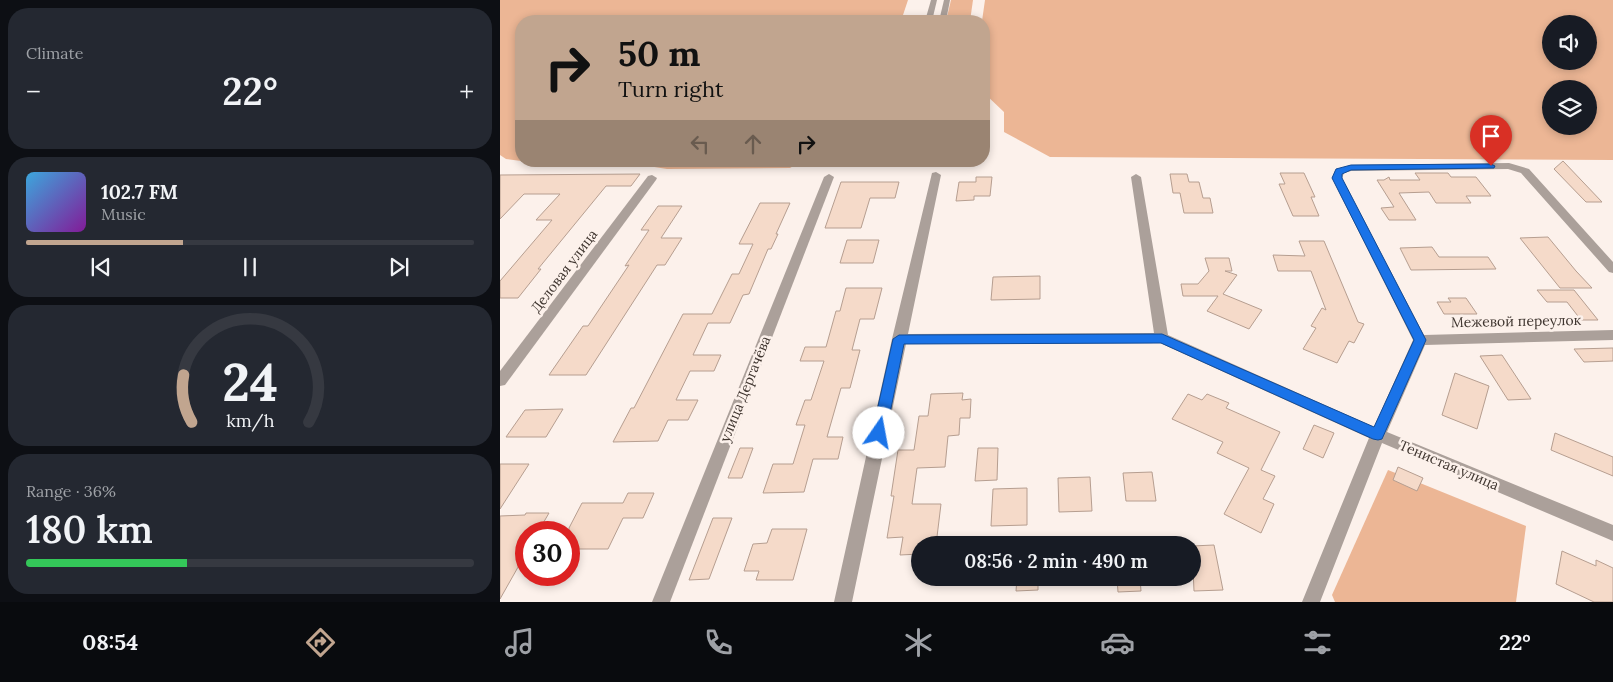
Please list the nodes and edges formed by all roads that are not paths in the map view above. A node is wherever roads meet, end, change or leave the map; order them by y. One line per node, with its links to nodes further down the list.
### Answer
1 (934, 0): 3 (street)
2 (947, 0): 4 (street)
3 (930, 15)
4 (943, 15)
5 (936, 175): 12 (street)
6 (829, 177): 17 (street, улица Дергачёва)
7 (1136, 177): 11 (street)
8 (652, 178): 14 (street, Деловая улица)
9 (1613, 269): 13 (street)
10 (1613, 335): 13 (street, Межевой переулок)
11 (1162, 338): 12 (street); 15 (street, Тенистая улица)
12 (899, 339): 18 (street)
13 (1420, 340): 15 (street)
14 (500, 381)
15 (1378, 435): 16 (street, Тенистая улица); 19 (street)
16 (1613, 534)
17 (661, 602)
18 (843, 602)
19 (1311, 602)

